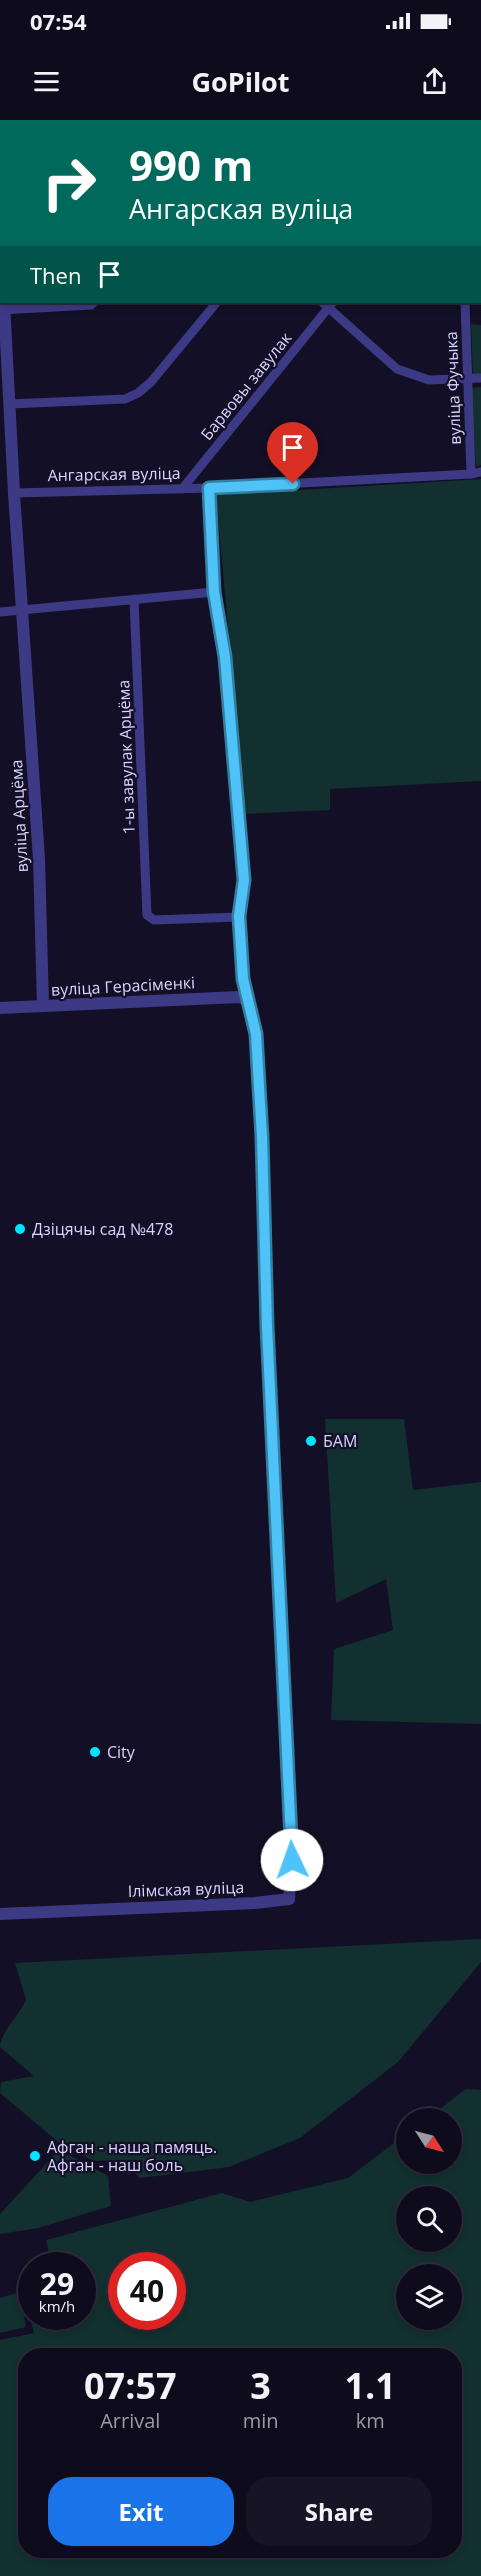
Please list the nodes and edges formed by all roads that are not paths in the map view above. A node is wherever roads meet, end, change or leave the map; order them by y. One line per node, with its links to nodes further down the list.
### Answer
1 (93, 303): 5 (street)
2 (216, 303): 8 (street)
3 (328, 303): 7 (street); 12 (street, Барвовы завулак)
4 (465, 303): 7 (street, вуліца Фучыка)
5 (3, 307): 8 (street, вуліца Арцёма)
6 (481, 378): 7 (street)
7 (468, 380): 10 (street, вуліца Фучыка)
8 (10, 404): 13 (street, вуліца Арцёма)
9 (481, 472): 10 (street, Ангарская вуліца)
10 (471, 474): 11 (street, Ангарская вуліца)
11 (209, 488): 12 (street, Ангарская вуліца); 15 (street, Ілімская вуліца)
12 (182, 489): 13 (street, Ангарская вуліца)
13 (14, 493): 14 (street, Ангарская вуліца); 17 (street, вуліца Арцёма)
14 (0, 494)
15 (214, 592): 16 (street); 19 (street, Ілімская вуліца)
16 (134, 599): 17 (street); 19 (street, 1-ы завулак Арцёма)
17 (23, 610): 18 (street); 21 (street, вуліца Арцёма)
18 (0, 612)
19 (239, 916): 20 (street, Ілімская вуліца)
20 (247, 1000): 21 (street, вуліца Герасіменкі); 23 (street, Ілімская вуліца)
21 (44, 1006): 22 (street, вуліца Герасіменкі)
22 (0, 1008)
23 (0, 1914)

